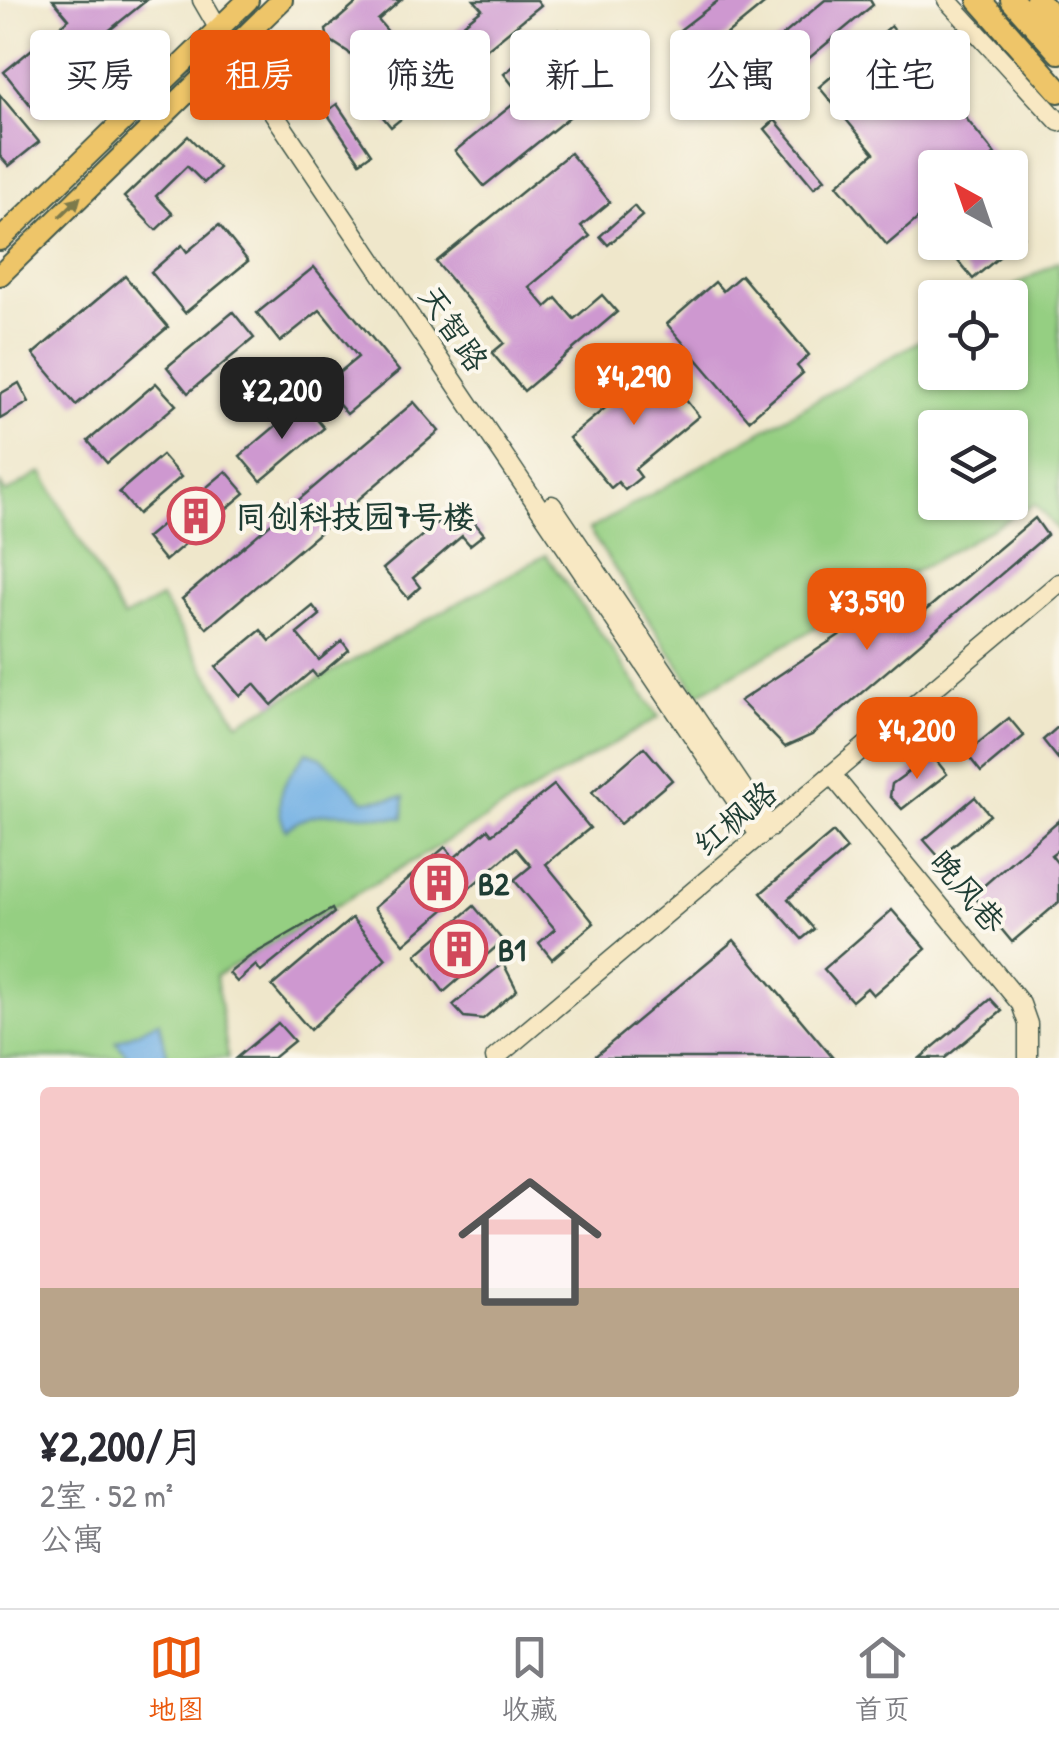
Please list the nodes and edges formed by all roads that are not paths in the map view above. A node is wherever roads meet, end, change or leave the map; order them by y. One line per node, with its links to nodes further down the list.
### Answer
1 (202, 0): 9 (street, 天智路)
2 (216, 0): 9 (street, 天智路)
3 (248, 0): 9 (main road)
4 (282, 0): 11 (main road)
5 (948, 0): 16 (street)
6 (978, 0): 14 (highway)
7 (1019, 0): 8 (highway); 12 (highway)
8 (1059, 23)
9 (223, 24): 10 (street, 天智路); 17 (main road)
10 (226, 30)
11 (251, 30)
12 (1059, 52)
13 (190, 90): 18 (main road, one-way to 13)
14 (1059, 91)
15 (285, 120): 21 (street, 天智路)
16 (1059, 122)
17 (0, 240)
18 (0, 275)
19 (1059, 583): 20 (street, 红枫路)
20 (832, 775): 21 (street, 红枫路); 23 (street, 晚风巷)
21 (765, 832): 22 (street, 红枫路)
22 (495, 1058)
23 (1028, 1058)

